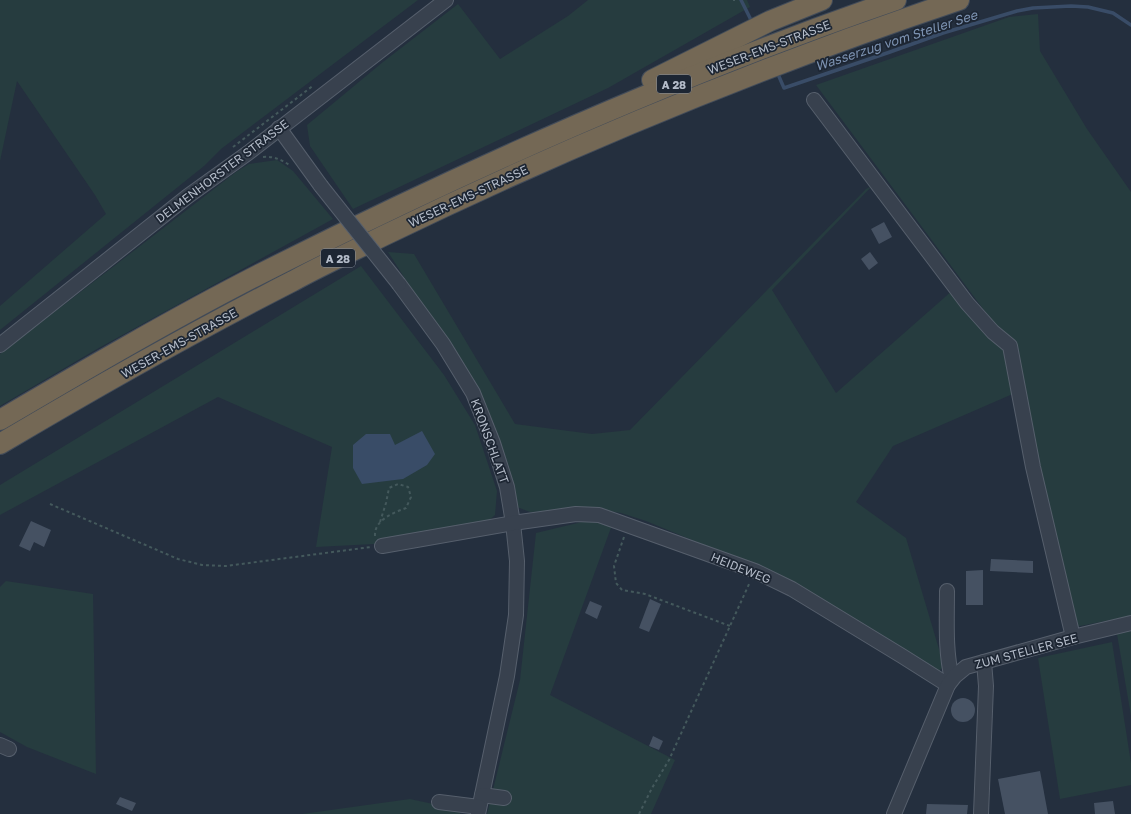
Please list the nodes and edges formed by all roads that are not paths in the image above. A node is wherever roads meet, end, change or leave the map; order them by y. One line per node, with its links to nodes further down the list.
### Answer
1 (446, 0): 7 (street, DELMENHORSTER STRASSE)
2 (822, 0): 6 (highway)
3 (896, 0): 6 (highway, WESER-EMS-STRASSE / A 28)
4 (959, 0): 10 (highway, WESER-EMS-STRASSE / A 28)
5 (814, 100): 15 (street)
6 (591, 118): 9 (highway, WESER-EMS-STRASSE / A 28)
7 (279, 128): 8 (street, DELMENHORSTER STRASSE); 11 (street, KRONSCHLATT, bridge)
8 (0, 345)
9 (0, 420)
10 (0, 444)
11 (513, 523): 12 (street, HEIDEWEG); 17 (street, HEIDEWEG); 20 (street, KRONSCHLATT)
12 (382, 546)
13 (947, 591): 17 (street)
14 (1131, 623): 15 (street, ZUM STELLER SEE)
15 (1073, 638): 16 (street, ZUM STELLER SEE)
16 (984, 662): 17 (street, ZUM STELLER SEE); 22 (street)
17 (950, 682): 21 (street, ZUM STELLER SEE)
18 (504, 798): 20 (street)
19 (439, 802): 20 (street)
20 (480, 805)
21 (894, 814)
22 (982, 814)

